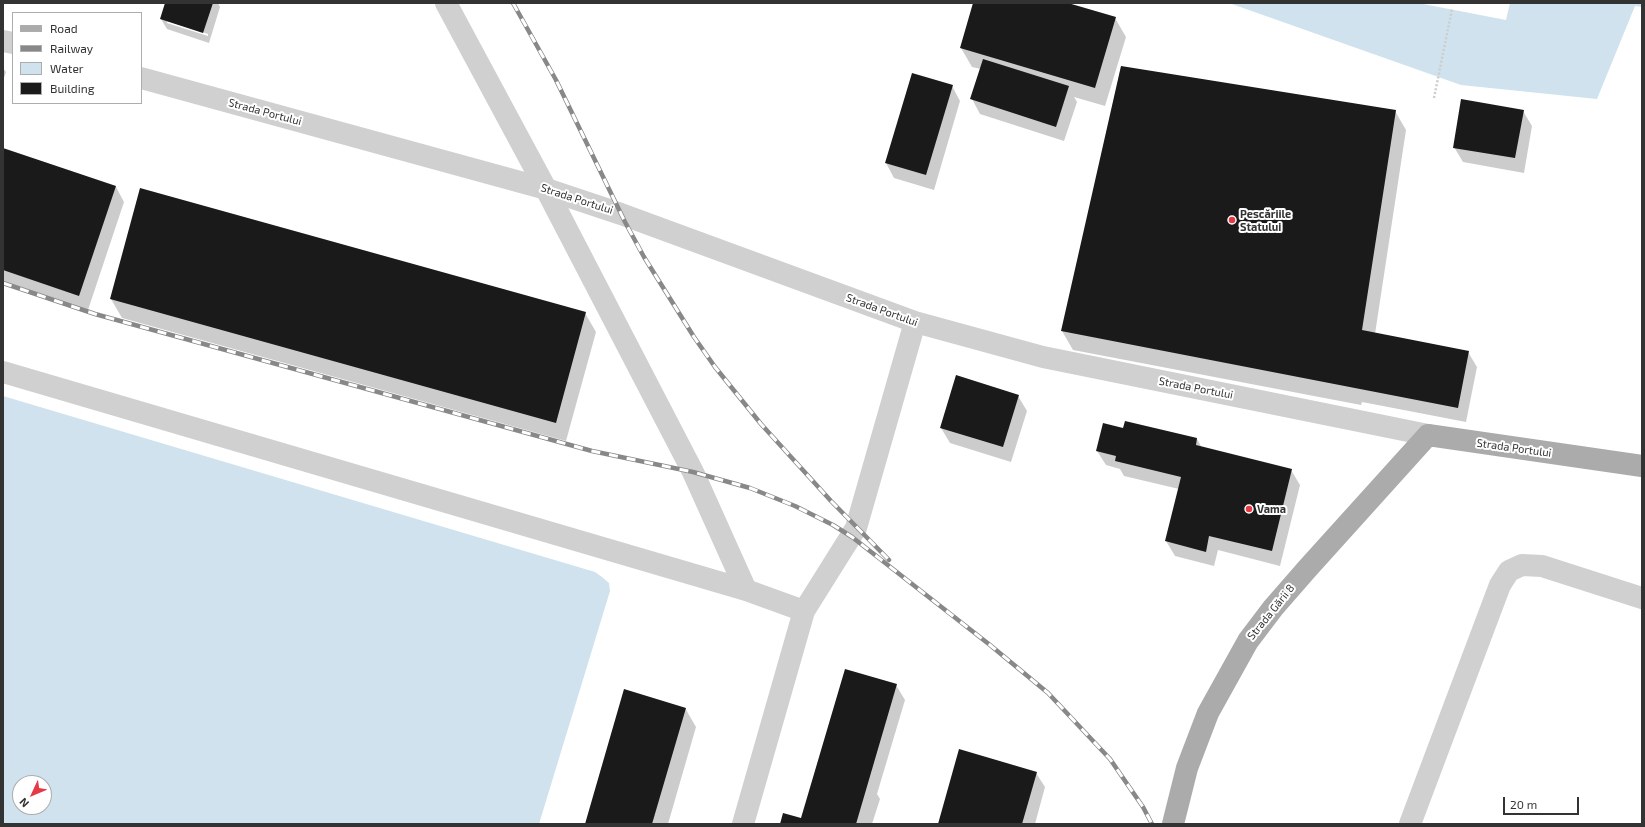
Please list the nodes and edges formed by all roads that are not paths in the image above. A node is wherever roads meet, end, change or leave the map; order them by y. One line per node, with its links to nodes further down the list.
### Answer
1 (446, 3): 3 (street)
2 (142, 78): 3 (street, Strada Portului)
3 (546, 189): 4 (street, Strada Portului); 8 (street)
4 (915, 322): 6 (street, Strada Portului); 10 (street)
5 (3, 372): 8 (street)
6 (1428, 435): 7 (main road, Strada Portului); 12 (main road, Strada Gării 8)
7 (1642, 466)
8 (746, 590): 10 (street)
9 (1642, 598): 13 (street)
10 (804, 612): 11 (street)
11 (744, 824)
12 (1173, 824)
13 (1410, 824)

